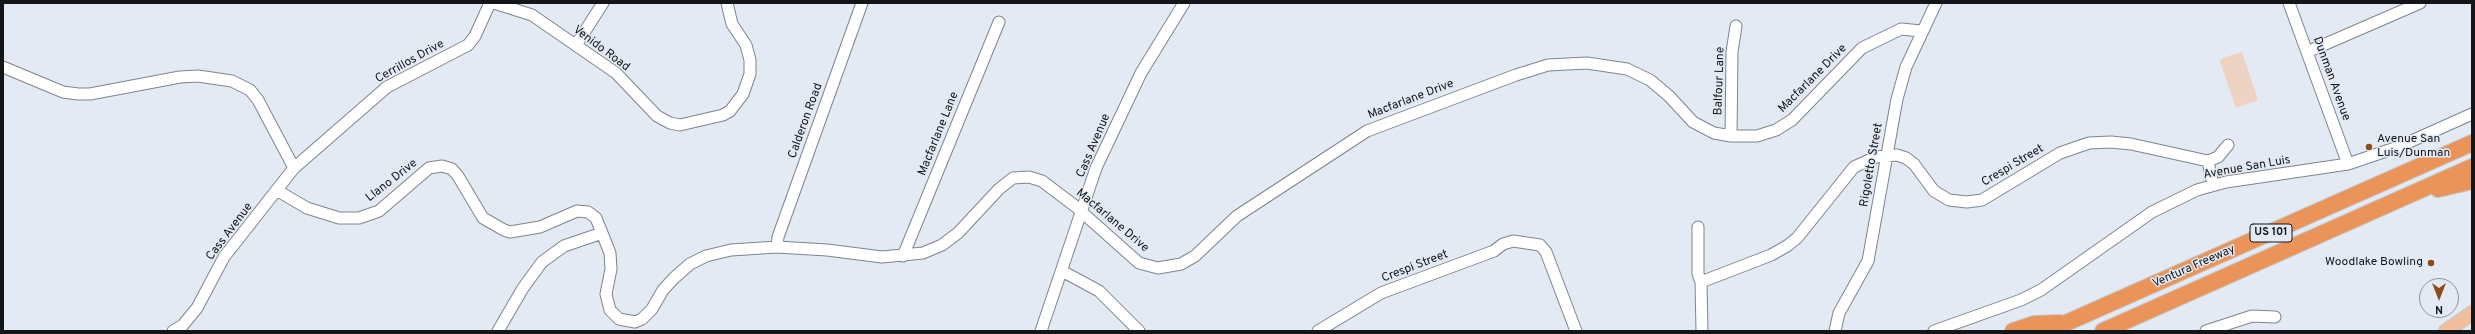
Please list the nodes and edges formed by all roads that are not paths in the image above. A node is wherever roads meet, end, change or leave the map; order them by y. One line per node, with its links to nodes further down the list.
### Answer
1 (490, 3): 24 (street, Cerrillos Drive)
2 (494, 3): 13 (street, Venido Road)
3 (603, 3): 13 (street)
4 (727, 3): 13 (street, Venido Road)
5 (862, 3): 32 (street, Calderon Road)
6 (1184, 3): 29 (street, Cass Avenue)
7 (1936, 3): 12 (street, Rigoletto Street)
8 (2289, 3): 14 (street, Dunman Avenue)
9 (2420, 3): 14 (street)
10 (999, 22): 33 (street, Macfarlane Lane)
11 (1736, 26): 17 (street, Balfour Lane)
12 (1921, 31): 17 (street, Macfarlane Drive); 20 (street, Rigoletto Street)
13 (576, 45)
14 (2307, 52): 22 (street, Dunman Avenue)
15 (3, 67): 24 (street)
16 (2472, 114): 22 (street, Avenue San Luis)
17 (1731, 136): 29 (street, Macfarlane Drive)
18 (2472, 143): 38 (highway, Ventura Freeway / US 101)
19 (2228, 145): 21 (street)
20 (1886, 156): 21 (street, Crespi Street); 35 (street, Crespi Street); 46 (street, Rigoletto Street)
21 (2208, 161): 26 (street)
22 (2348, 164): 26 (street, Avenue San Luis)
23 (2472, 167): 28 (highway, Ventura Freeway / US 101)
24 (294, 168): 27 (street, Cass Avenue)
25 (2472, 181): 28 (highway)
26 (2212, 185): 47 (street, Avenue San Luis)
27 (278, 191): 31 (street, Llano Drive); 39 (street, Cass Avenue)
28 (2416, 192): 50 (highway, Ventura Freeway / US 101)
29 (1082, 213): 33 (street, Macfarlane Drive); 34 (street, Cass Avenue)
30 (1698, 227): 35 (street)
31 (602, 233): 32 (street, Macfarlane Drive); 40 (street)
32 (777, 248): 33 (street, Macfarlane Drive)
33 (903, 256)
34 (1062, 271): 41 (street, Cass Avenue); 42 (street)
35 (1702, 282): 45 (street)
36 (2472, 313): 52 (main road)
37 (2275, 317): 51 (street)
38 (2070, 322): 48 (highway); 49 (highway, Ventura Freeway / US 101)
39 (173, 331)
40 (498, 331)
41 (1041, 331)
42 (1139, 331)
43 (1318, 331): 44 (street, Crespi Street)
44 (1576, 331)
45 (1702, 331)
46 (1835, 331)
47 (1934, 331)
48 (2013, 331)
49 (2048, 331)
50 (2103, 331)
51 (2206, 331)
52 (2446, 331)

